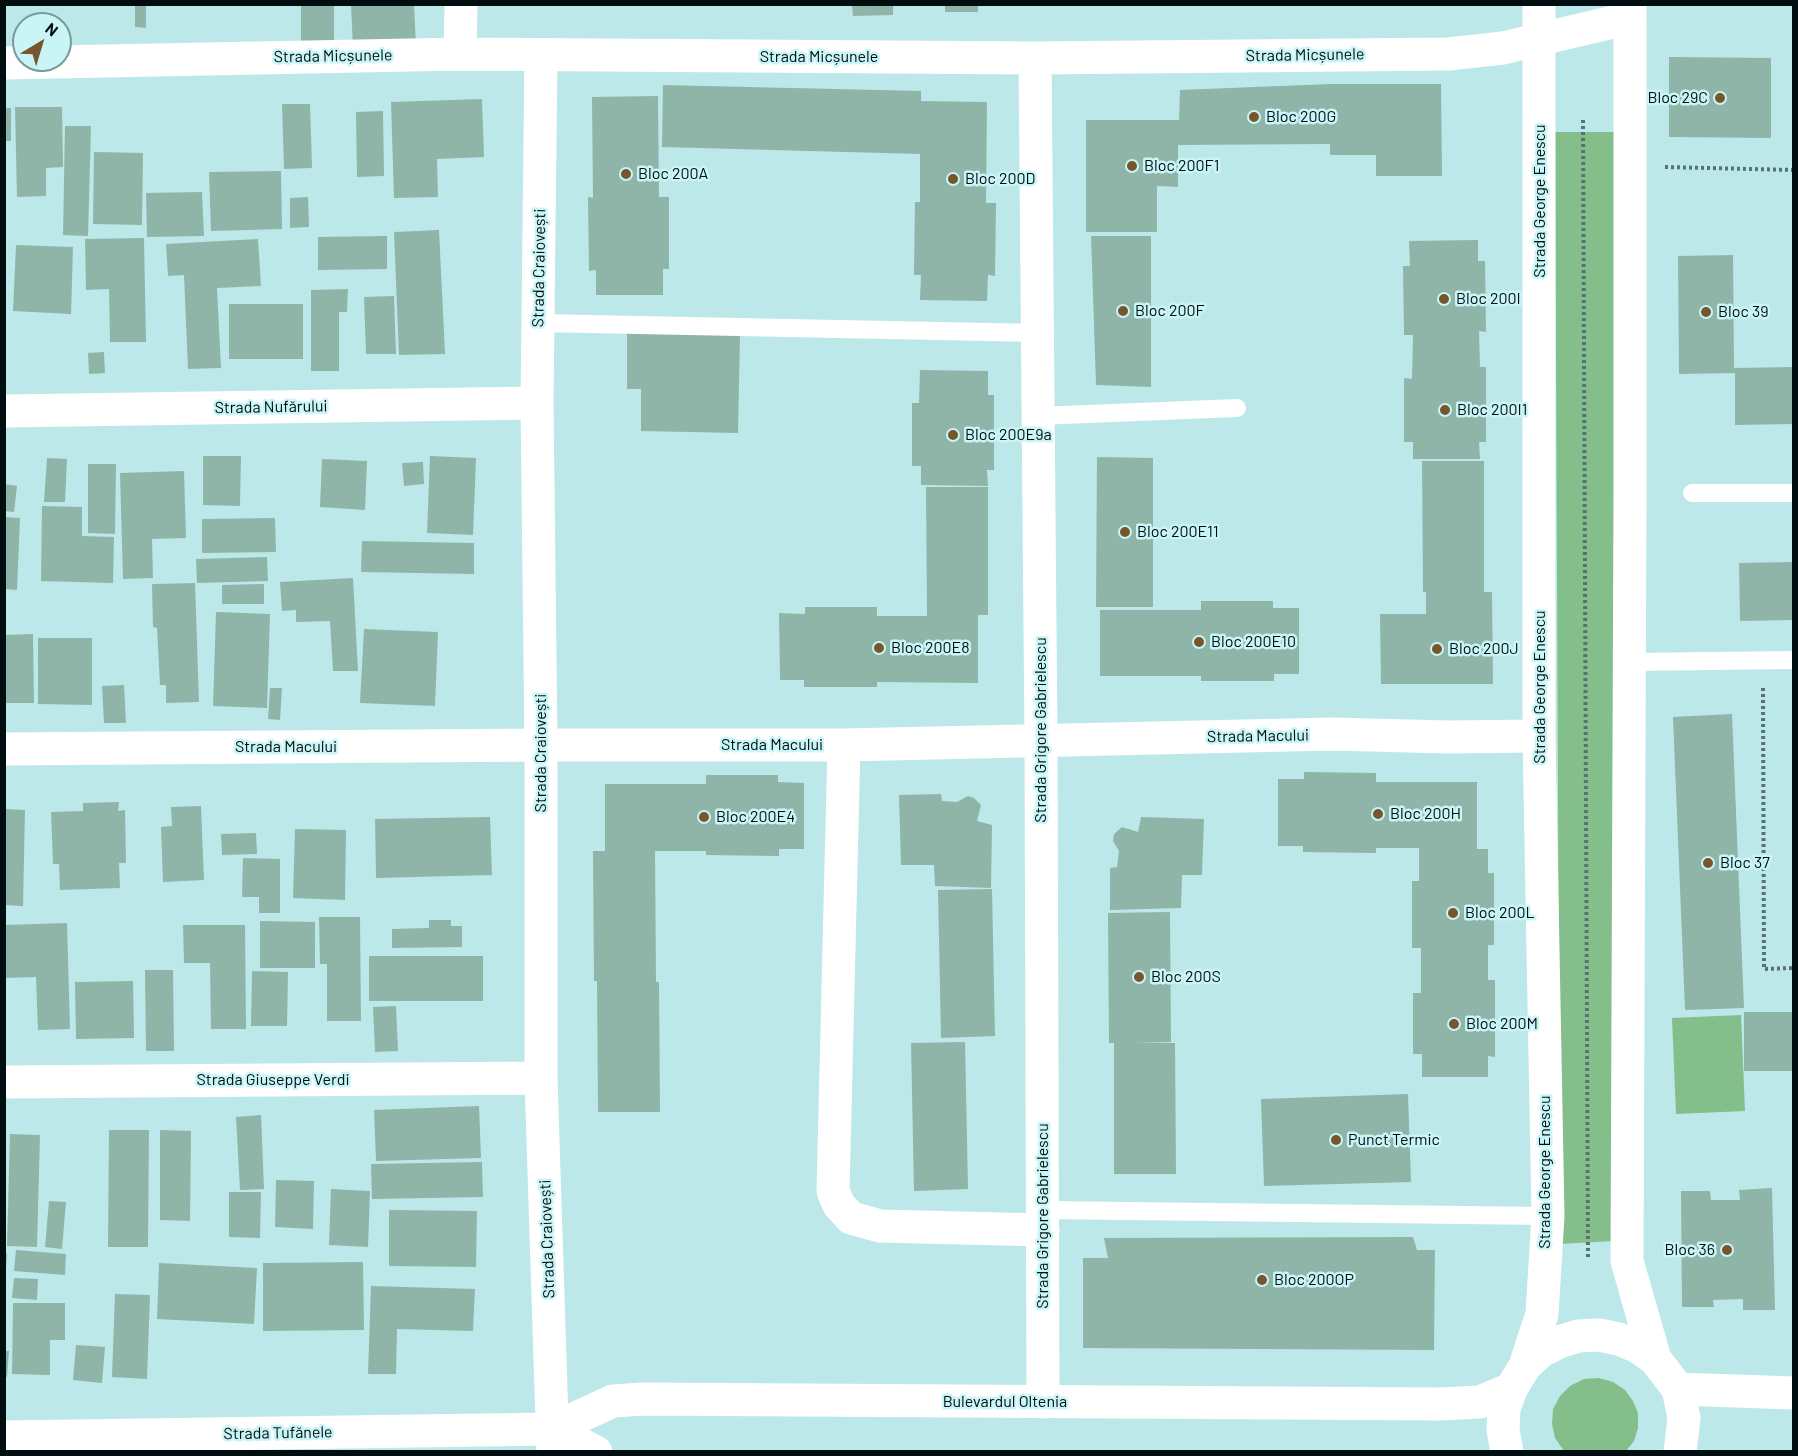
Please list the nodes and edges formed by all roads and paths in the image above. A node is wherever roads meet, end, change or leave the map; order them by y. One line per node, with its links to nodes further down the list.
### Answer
1 (461, 4): 5 (street)
2 (1539, 4): 4 (street, Strada George Enescu)
3 (1630, 11): 4 (street, Strada Micșunele); 10 (street)
4 (1540, 40): 7 (street, Strada Micșunele); 23 (street, Strada George Enescu)
5 (460, 54): 6 (street, Strada Micșunele); 8 (street, Strada Micșunele)
6 (541, 55): 7 (street, Strada Micșunele); 12 (street, Strada Craiovești)
7 (1035, 58): 13 (street, Strada Grigore Gabrielescu)
8 (4, 63)
9 (1583, 120): 33 (path)
10 (1631, 166): 11 (path); 22 (street)
11 (1794, 170)
12 (538, 323): 13 (lane); 14 (street, Strada Craiovești)
13 (1038, 333): 17 (street, Strada Grigore Gabrielescu)
14 (537, 403): 16 (street, Strada Nufărului); 25 (street, Strada Craiovești)
15 (1237, 408): 17 (lane)
16 (4, 411)
17 (1038, 416): 24 (street, Strada Grigore Gabrielescu)
18 (1692, 493): 19 (lane)
19 (1794, 493)
20 (1763, 660): 21 (lane); 22 (lane); 28 (path)
21 (1794, 660)
22 (1629, 662): 34 (street)
23 (1539, 736): 24 (street, Strada Macului); 31 (street, Strada George Enescu)
24 (1041, 741): 26 (street, Strada Macului); 32 (street, Strada Grigore Gabrielescu)
25 (541, 745): 26 (street, Strada Macului); 27 (street, Strada Macului); 29 (street, Strada Craiovești)
26 (844, 745): 32 (street)
27 (4, 749)
28 (1794, 968)
29 (541, 1078): 30 (street, Strada Giuseppe Verdi); 40 (street, Strada Craiovești)
30 (4, 1082)
31 (1548, 1216): 32 (lane); 35 (street, Strada George Enescu)
32 (1043, 1220): 38 (street, Strada Grigore Gabrielescu)
33 (1588, 1260)
34 (1655, 1359): 35 (street, Bulevardul Oltenia); 36 (street)
35 (1518, 1377): 38 (street, Bulevardul Oltenia); 42 (street, Strada George Enescu)
36 (1678, 1389): 37 (street); 43 (street)
37 (1794, 1393)
38 (1043, 1402): 40 (street, Bulevardul Oltenia)
39 (4, 1437): 40 (street, Strada Tufănele)
40 (552, 1440): 41 (street)
41 (596, 1452)
42 (1507, 1452)
43 (1680, 1452)

